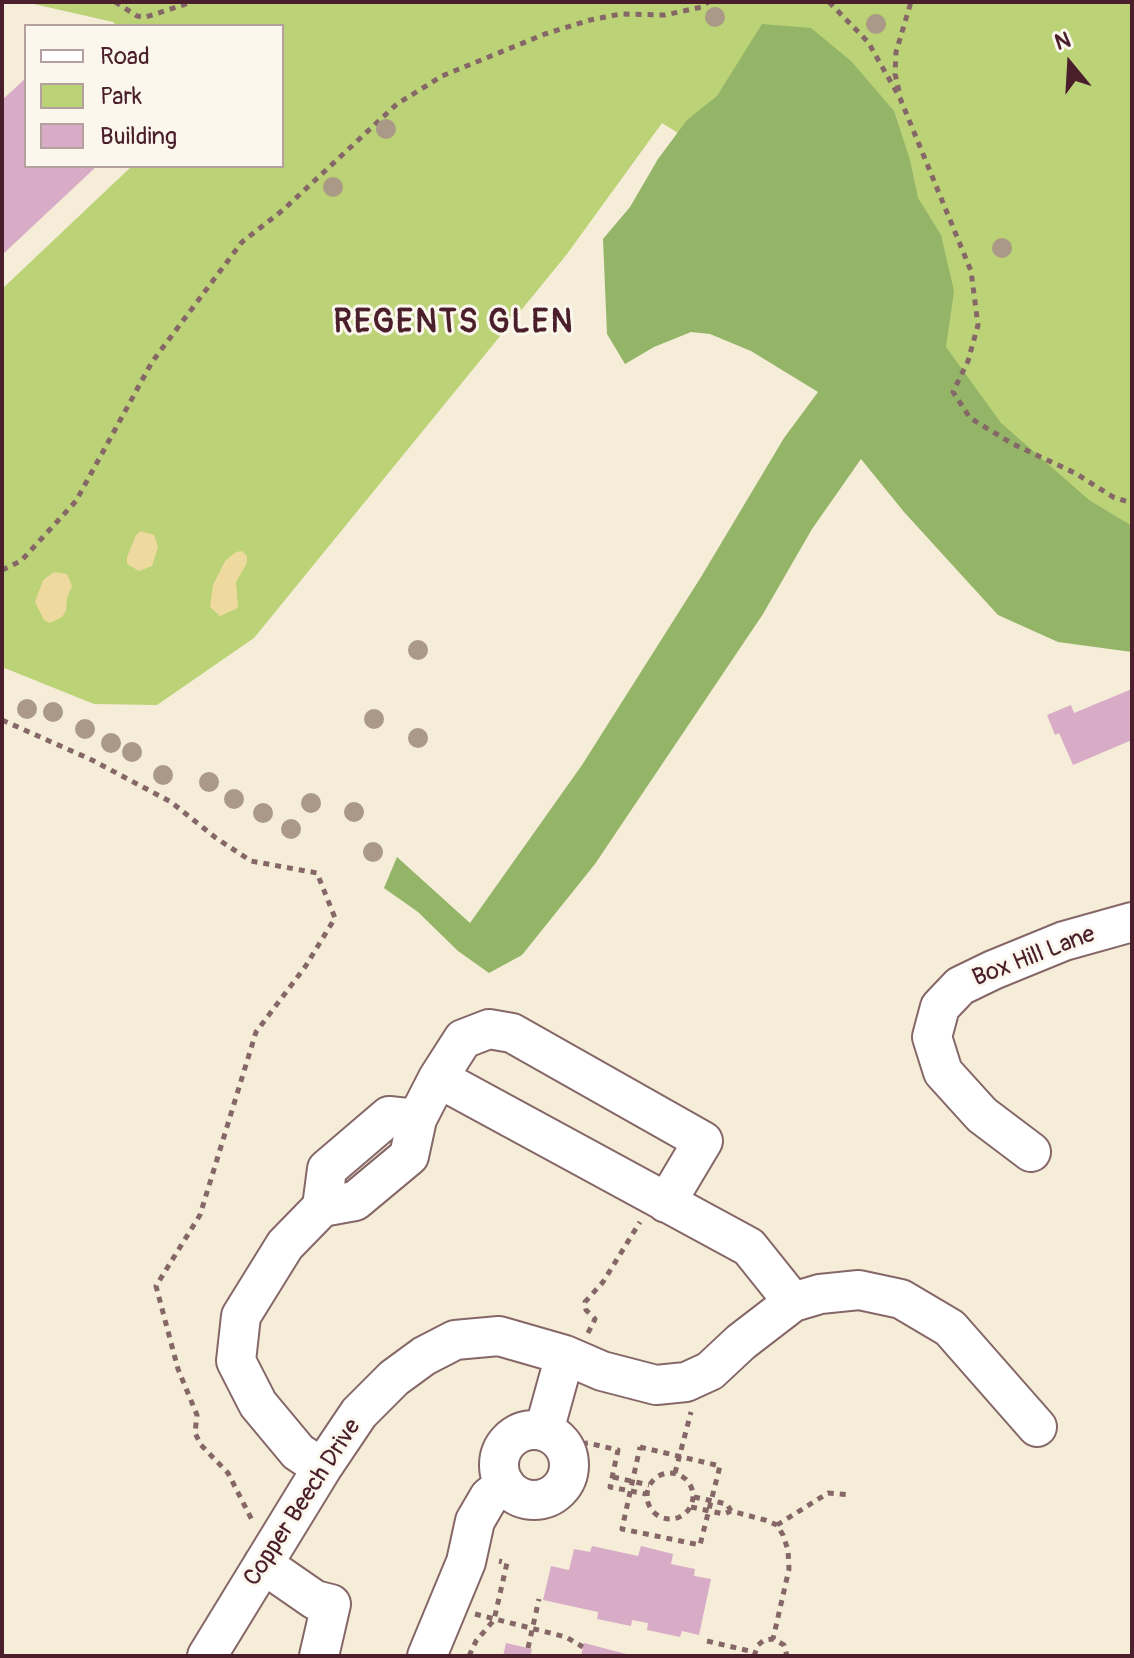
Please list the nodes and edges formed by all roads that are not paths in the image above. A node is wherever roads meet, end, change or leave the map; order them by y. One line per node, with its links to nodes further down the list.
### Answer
1 (1132, 922): 3 (street, Box Hill Lane)
2 (438, 1078): 4 (street); 4 (street); 9 (street)
3 (1031, 1152)
4 (660, 1200): 5 (street)
5 (793, 1302): 6 (street, Copper Beech Drive); 7 (street)
6 (570, 1357): 8 (street); 9 (street, Copper Beech Drive)
7 (1037, 1427)
8 (554, 1438): 10 (street); 10 (street)
9 (322, 1468): 11 (street, Copper Beech Drive)
10 (505, 1484): 14 (street)
11 (254, 1550): 12 (street, Copper Beech Drive); 13 (street)
12 (207, 1656)
13 (319, 1656)
14 (427, 1656)

